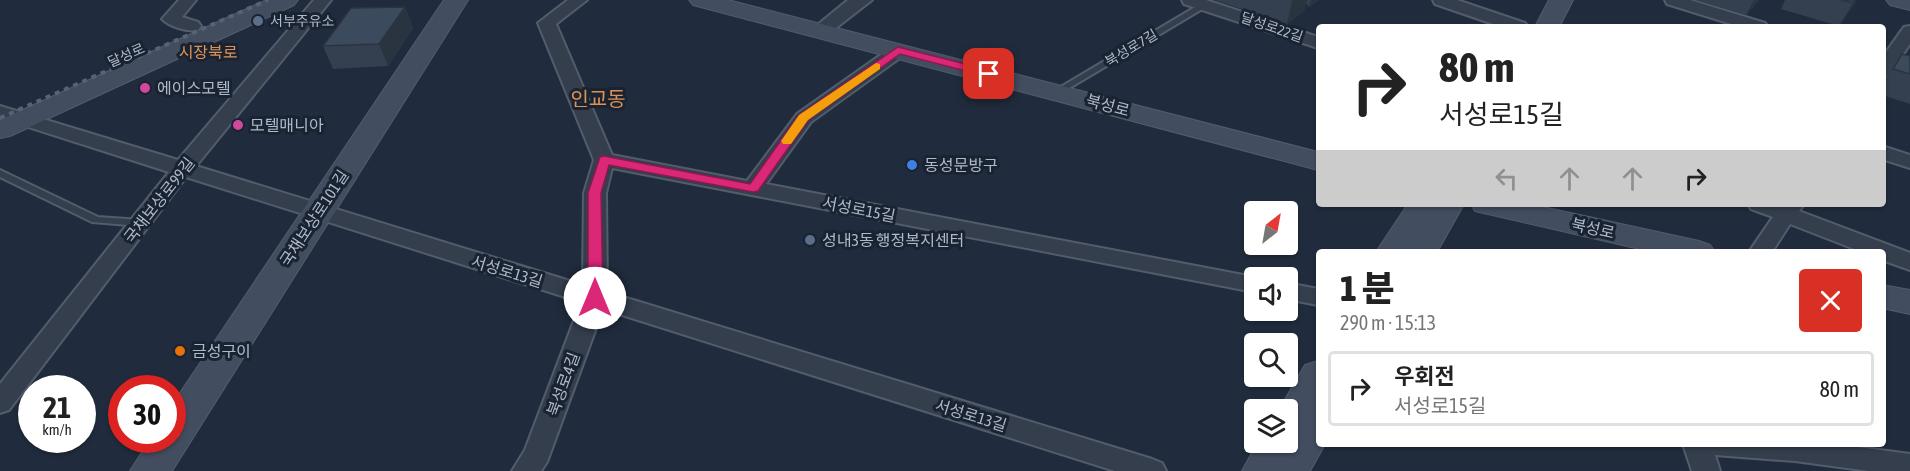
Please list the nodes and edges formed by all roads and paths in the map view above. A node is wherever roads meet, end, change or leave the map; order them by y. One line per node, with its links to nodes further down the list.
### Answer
1 (188, 0): 18 (street)
2 (251, 0): 18 (street, 달성로)
3 (286, 0): 25 (street)
4 (323, 0): 31 (street, 국채보상로99길)
5 (456, 0): 38 (street, 국채보상로101길)
6 (579, 0): 28 (street)
7 (701, 0): 19 (street, 북성로)
8 (864, 0): 19 (street)
9 (1442, 0): 15 (street)
10 (1561, 0): 16 (street)
11 (1673, 0): 17 (street)
12 (1898, 0): 14 (street)
13 (1198, 2): 21 (street, 달성로22길); 24 (lane, 북성로7길)
14 (1910, 3)
15 (1511, 24)
16 (1549, 24)
17 (1749, 24)
18 (192, 26): 25 (street, 달성로)
19 (821, 31): 22 (street, 북성로)
20 (1910, 31): 23 (street)
21 (1316, 42)
22 (898, 51): 24 (street, 북성로); 33 (street)
23 (1888, 69)
24 (1058, 91): 29 (street, 북성로)
25 (8, 114): 26 (street); 31 (street, 서성로13길)
26 (0, 130)
27 (1886, 153): 30 (street)
28 (604, 160): 33 (street, 서성로15길); 51 (street, 북성로4길)
29 (1316, 160)
30 (1910, 162)
31 (182, 169): 38 (street, 서성로13길); 39 (street, 국채보상로99길)
32 (0, 173): 39 (lane)
33 (753, 188): 47 (street, 서성로15길)
34 (1421, 207): 40 (street)
35 (1447, 207): 41 (street)
36 (1499, 207): 42 (street, 북성로)
37 (1789, 209): 43 (street); 44 (street)
38 (318, 212): 51 (street, 서성로13길); 56 (street, 국채보상로101길)
39 (141, 222): 54 (street, 국채보상로99길)
40 (1394, 249)
41 (1423, 249)
42 (1686, 249)
43 (1762, 249)
44 (1880, 249)
45 (1886, 251): 46 (street)
46 (1910, 262)
47 (1244, 282)
48 (1298, 293): 49 (street)
49 (1316, 297)
50 (1886, 297): 52 (street)
51 (595, 298): 64 (street, 북성로4길); 65 (street, 서성로13길)
52 (1910, 302)
53 (1316, 378): 55 (street)
54 (0, 403)
55 (1298, 410)
56 (186, 416)
57 (1316, 426): 67 (street)
58 (1698, 447): 68 (street)
59 (1794, 447): 62 (street)
60 (162, 453): 63 (street, 국채보상로101길)
61 (1273, 453): 66 (street)
62 (1910, 465)
63 (150, 471)
64 (526, 471)
65 (1152, 471)
66 (1262, 471)
67 (1289, 471)
68 (1706, 471)

